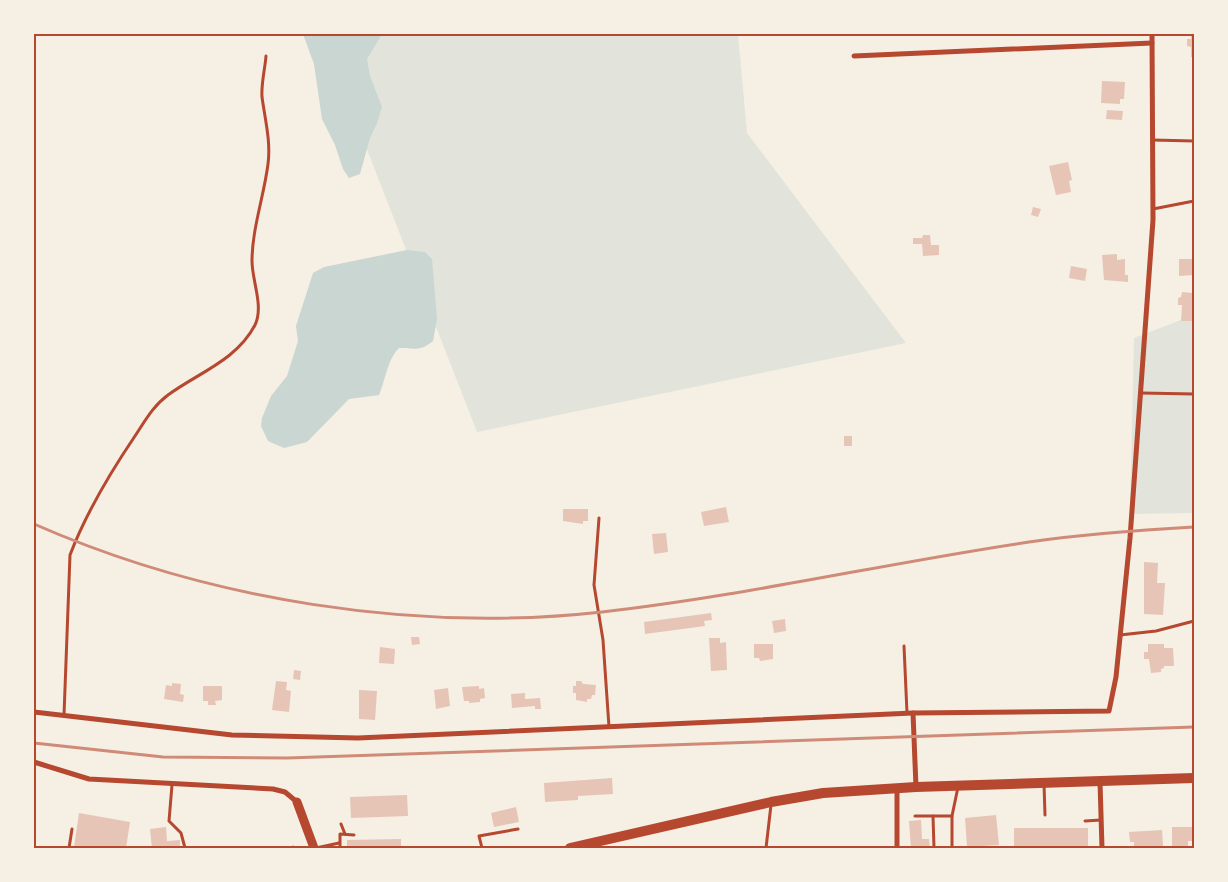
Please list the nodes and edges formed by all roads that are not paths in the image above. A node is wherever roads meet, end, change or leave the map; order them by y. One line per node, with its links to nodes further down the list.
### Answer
1 (1152, 34): 2 (street)
2 (1152, 43): 4 (street); 5 (street)
3 (266, 56): 17 (lane)
4 (854, 56)
5 (1152, 140): 6 (lane); 8 (street)
6 (1194, 142)
7 (1194, 200): 8 (lane)
8 (1153, 210): 9 (street)
9 (1141, 393): 10 (lane); 13 (street)
10 (1194, 394)
11 (599, 518): 18 (lane)
12 (1194, 621): 13 (lane)
13 (1120, 636): 16 (street)
14 (904, 646): 16 (lane)
15 (34, 712): 17 (street)
16 (910, 714): 18 (street); 24 (street)
17 (64, 716): 18 (street)
18 (608, 727)
19 (34, 762): 23 (street)
20 (1194, 778): 21 (main road)
21 (1100, 782): 22 (main road); 33 (street)
22 (1044, 784): 25 (main road); 29 (lane)
23 (172, 785): 27 (street); 42 (lane)
24 (916, 786): 25 (main road); 26 (main road)
25 (958, 786): 32 (lane)
26 (897, 788): 28 (main road); 48 (street)
27 (297, 802): 43 (street)
28 (772, 802): 46 (main road); 47 (lane)
29 (1045, 815)
30 (915, 816): 31 (lane)
31 (933, 816): 32 (lane); 49 (lane)
32 (952, 816): 50 (lane)
33 (1101, 820): 34 (lane); 51 (street)
34 (1085, 821)
35 (342, 824): 38 (lane)
36 (72, 829): 41 (lane)
37 (518, 829): 45 (lane)
38 (345, 834): 39 (lane); 40 (lane)
39 (354, 835)
40 (339, 843): 43 (lane); 44 (lane)
41 (69, 848)
42 (185, 848)
43 (314, 848)
44 (340, 848)
45 (482, 848)
46 (574, 848)
47 (766, 848)
48 (897, 848)
49 (934, 848)
50 (952, 848)
51 (1102, 848)

